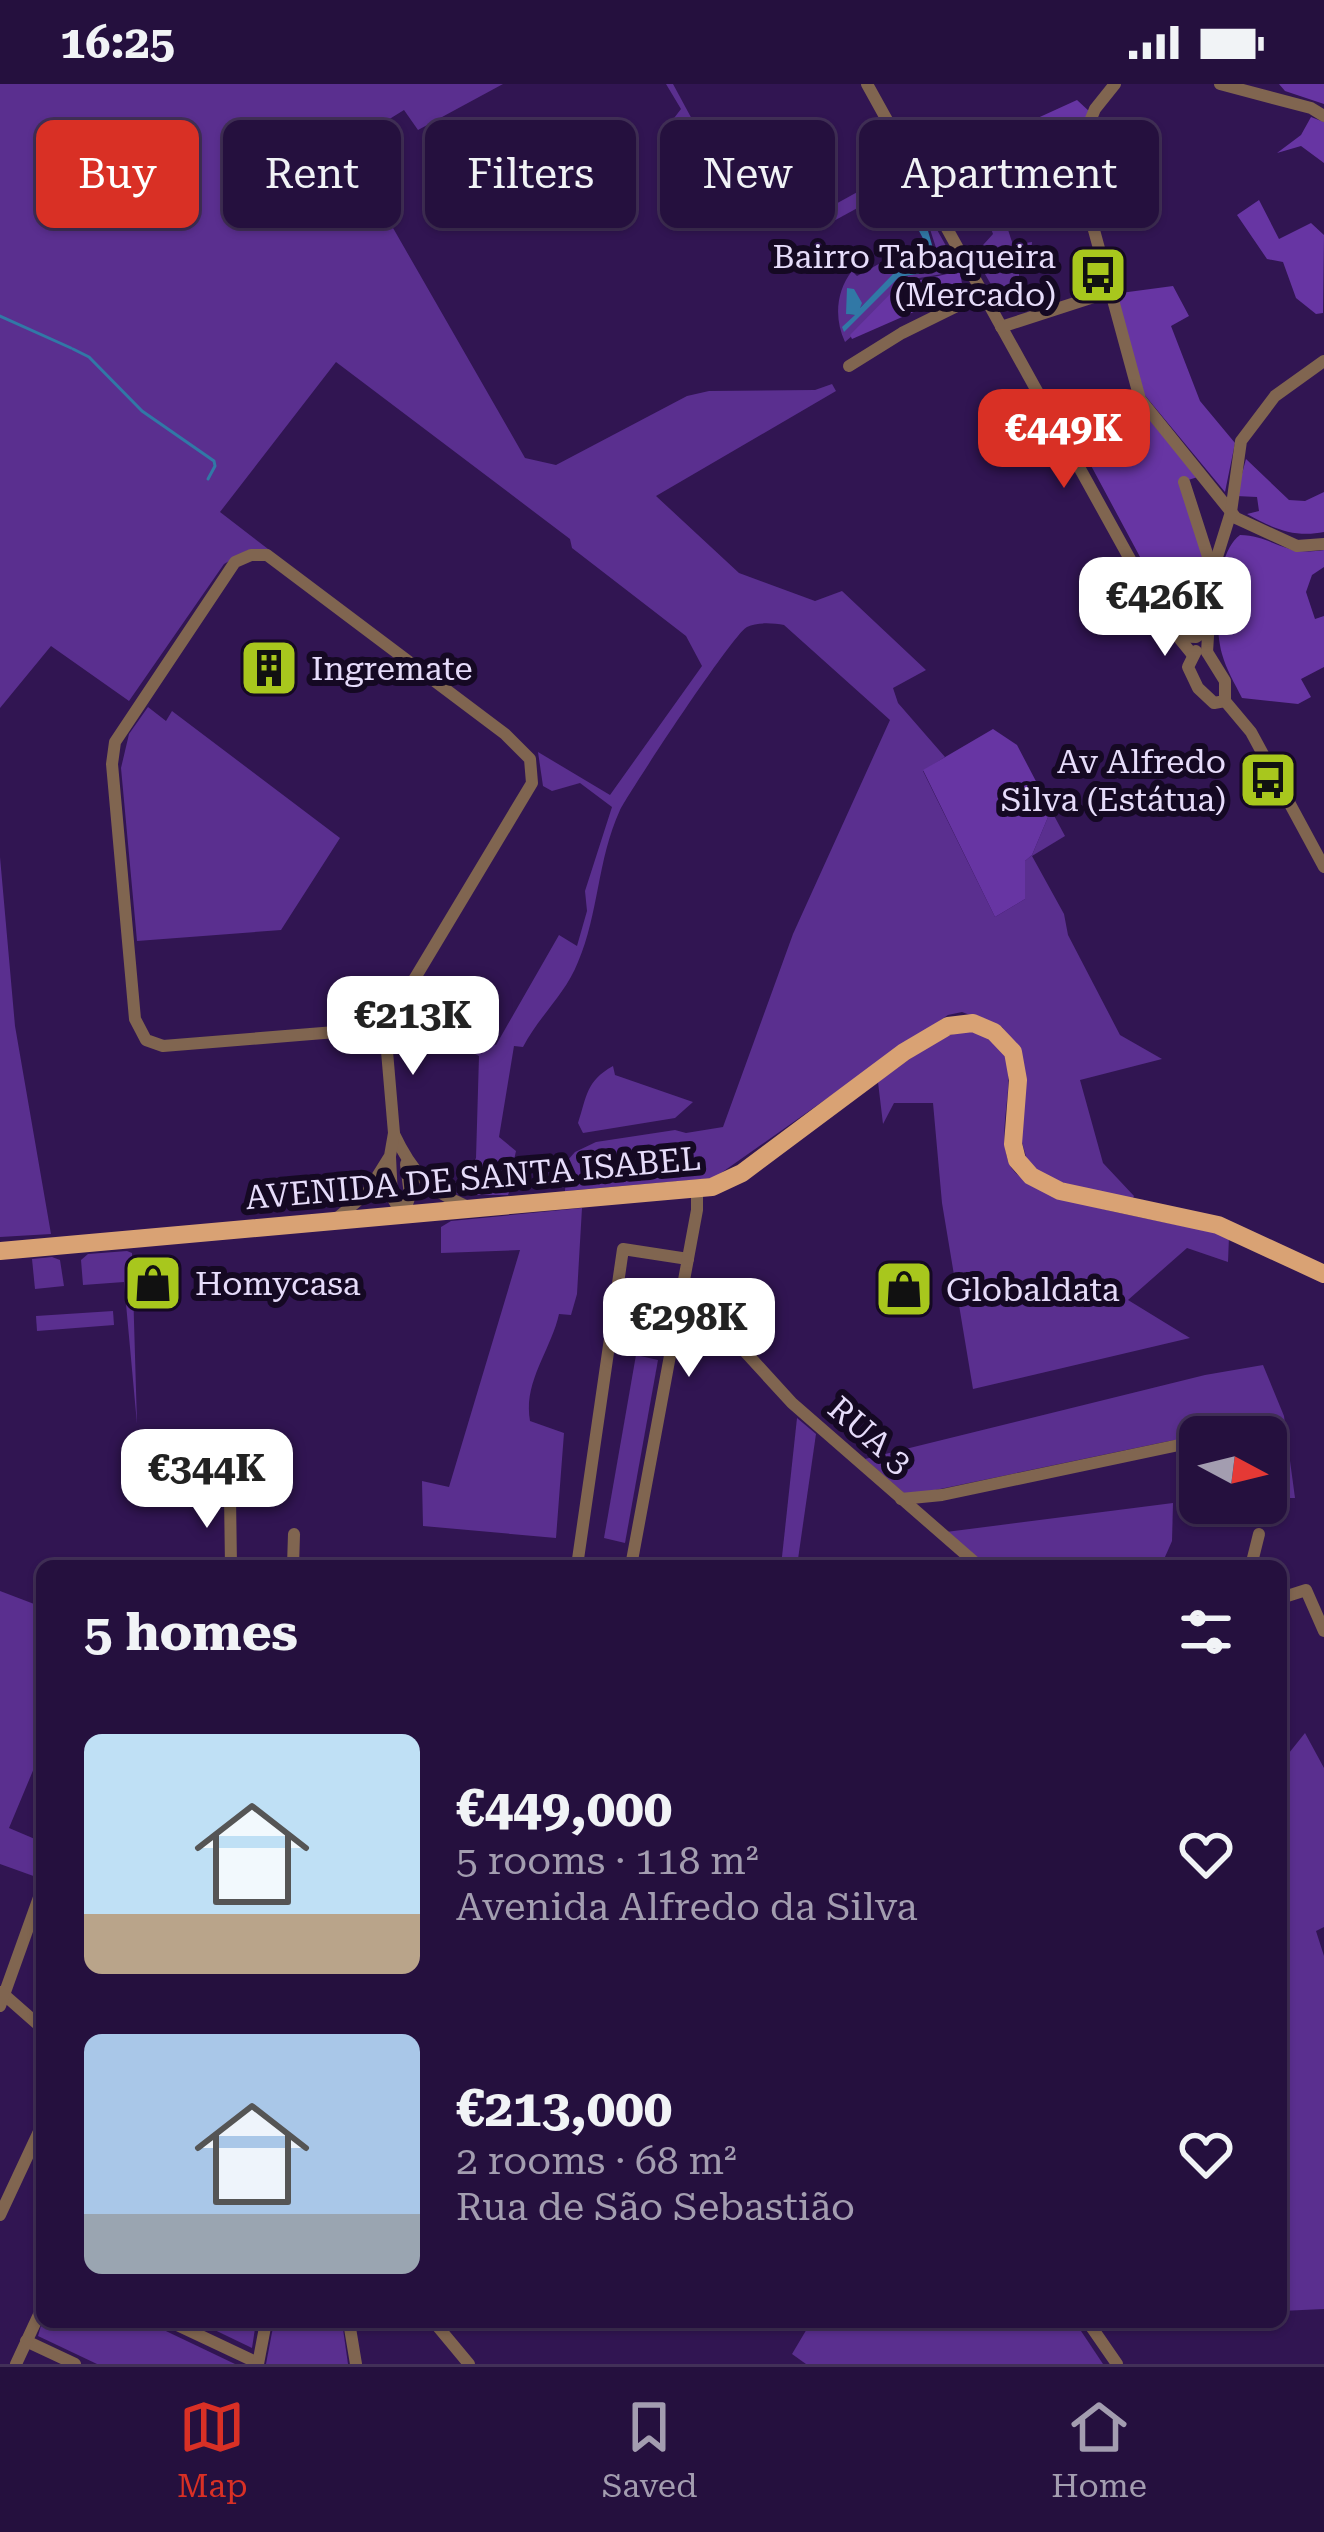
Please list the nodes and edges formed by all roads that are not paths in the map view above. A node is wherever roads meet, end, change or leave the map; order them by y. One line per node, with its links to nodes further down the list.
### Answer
1 (867, 84): 8 (street)
2 (1115, 84): 7 (street)
3 (1271, 84): 5 (street)
4 (1232, 85): 5 (street)
5 (1281, 101): 6 (street)
6 (1324, 116)
7 (1109, 292): 9 (street); 13 (street)
8 (982, 294): 9 (street); 11 (street)
9 (1001, 327): 17 (street)
10 (1324, 361): 13 (street)
11 (849, 366)
12 (1184, 482): 15 (street)
13 (1231, 512): 14 (street); 15 (street)
14 (1324, 544)
15 (1213, 570): 16 (street)
16 (1210, 628): 17 (street); 18 (street)
17 (1175, 636): 18 (street)
18 (1200, 653): 19 (street); 19 (street)
19 (1226, 700): 20 (street)
20 (1324, 867)
21 (385, 1028): 21 (street); 22 (street)
22 (397, 1155): 24 (street); 25 (street); 26 (street)
23 (697, 1190): 24 (main road, AVENIDA DE SANTA ISABEL); 28 (street); 29 (main road, AVENIDA DE SANTA ISABEL)
24 (473, 1209): 25 (main road, AVENIDA DE SANTA ISABEL)
25 (403, 1216): 26 (main road, AVENIDA DE SANTA ISABEL)
26 (332, 1222): 27 (main road, AVENIDA DE SANTA ISABEL)
27 (6, 1250)
28 (688, 1259): 30 (street); 38 (street)
29 (1324, 1274)
30 (683, 1284): 33 (street, RUA 3); 39 (street)
31 (1179, 1445): 33 (street)
32 (230, 1496): 36 (street)
33 (901, 1499): 40 (street, RUA 3)
34 (294, 1534): 37 (street)
35 (1259, 1534): 41 (street)
36 (231, 1560)
37 (293, 1560)
38 (578, 1560)
39 (632, 1560)
40 (973, 1560)
41 (1252, 1560)
42 (1287, 1596): 43 (street)
43 (1324, 1631)
44 (36, 1905): 45 (street)
45 (1, 1998): 46 (street)
46 (36, 2024)
47 (36, 2138): 48 (street)
48 (0, 2216)
49 (36, 2320): 55 (street)
50 (183, 2328): 58 (street)
51 (265, 2328): 58 (street)
52 (350, 2328): 59 (street)
53 (439, 2328): 60 (street)
54 (1092, 2328): 61 (street)
55 (26, 2341): 56 (street); 57 (street)
56 (16, 2364)
57 (75, 2364)
58 (258, 2364)
59 (356, 2364)
60 (469, 2364)
61 (1117, 2364)

